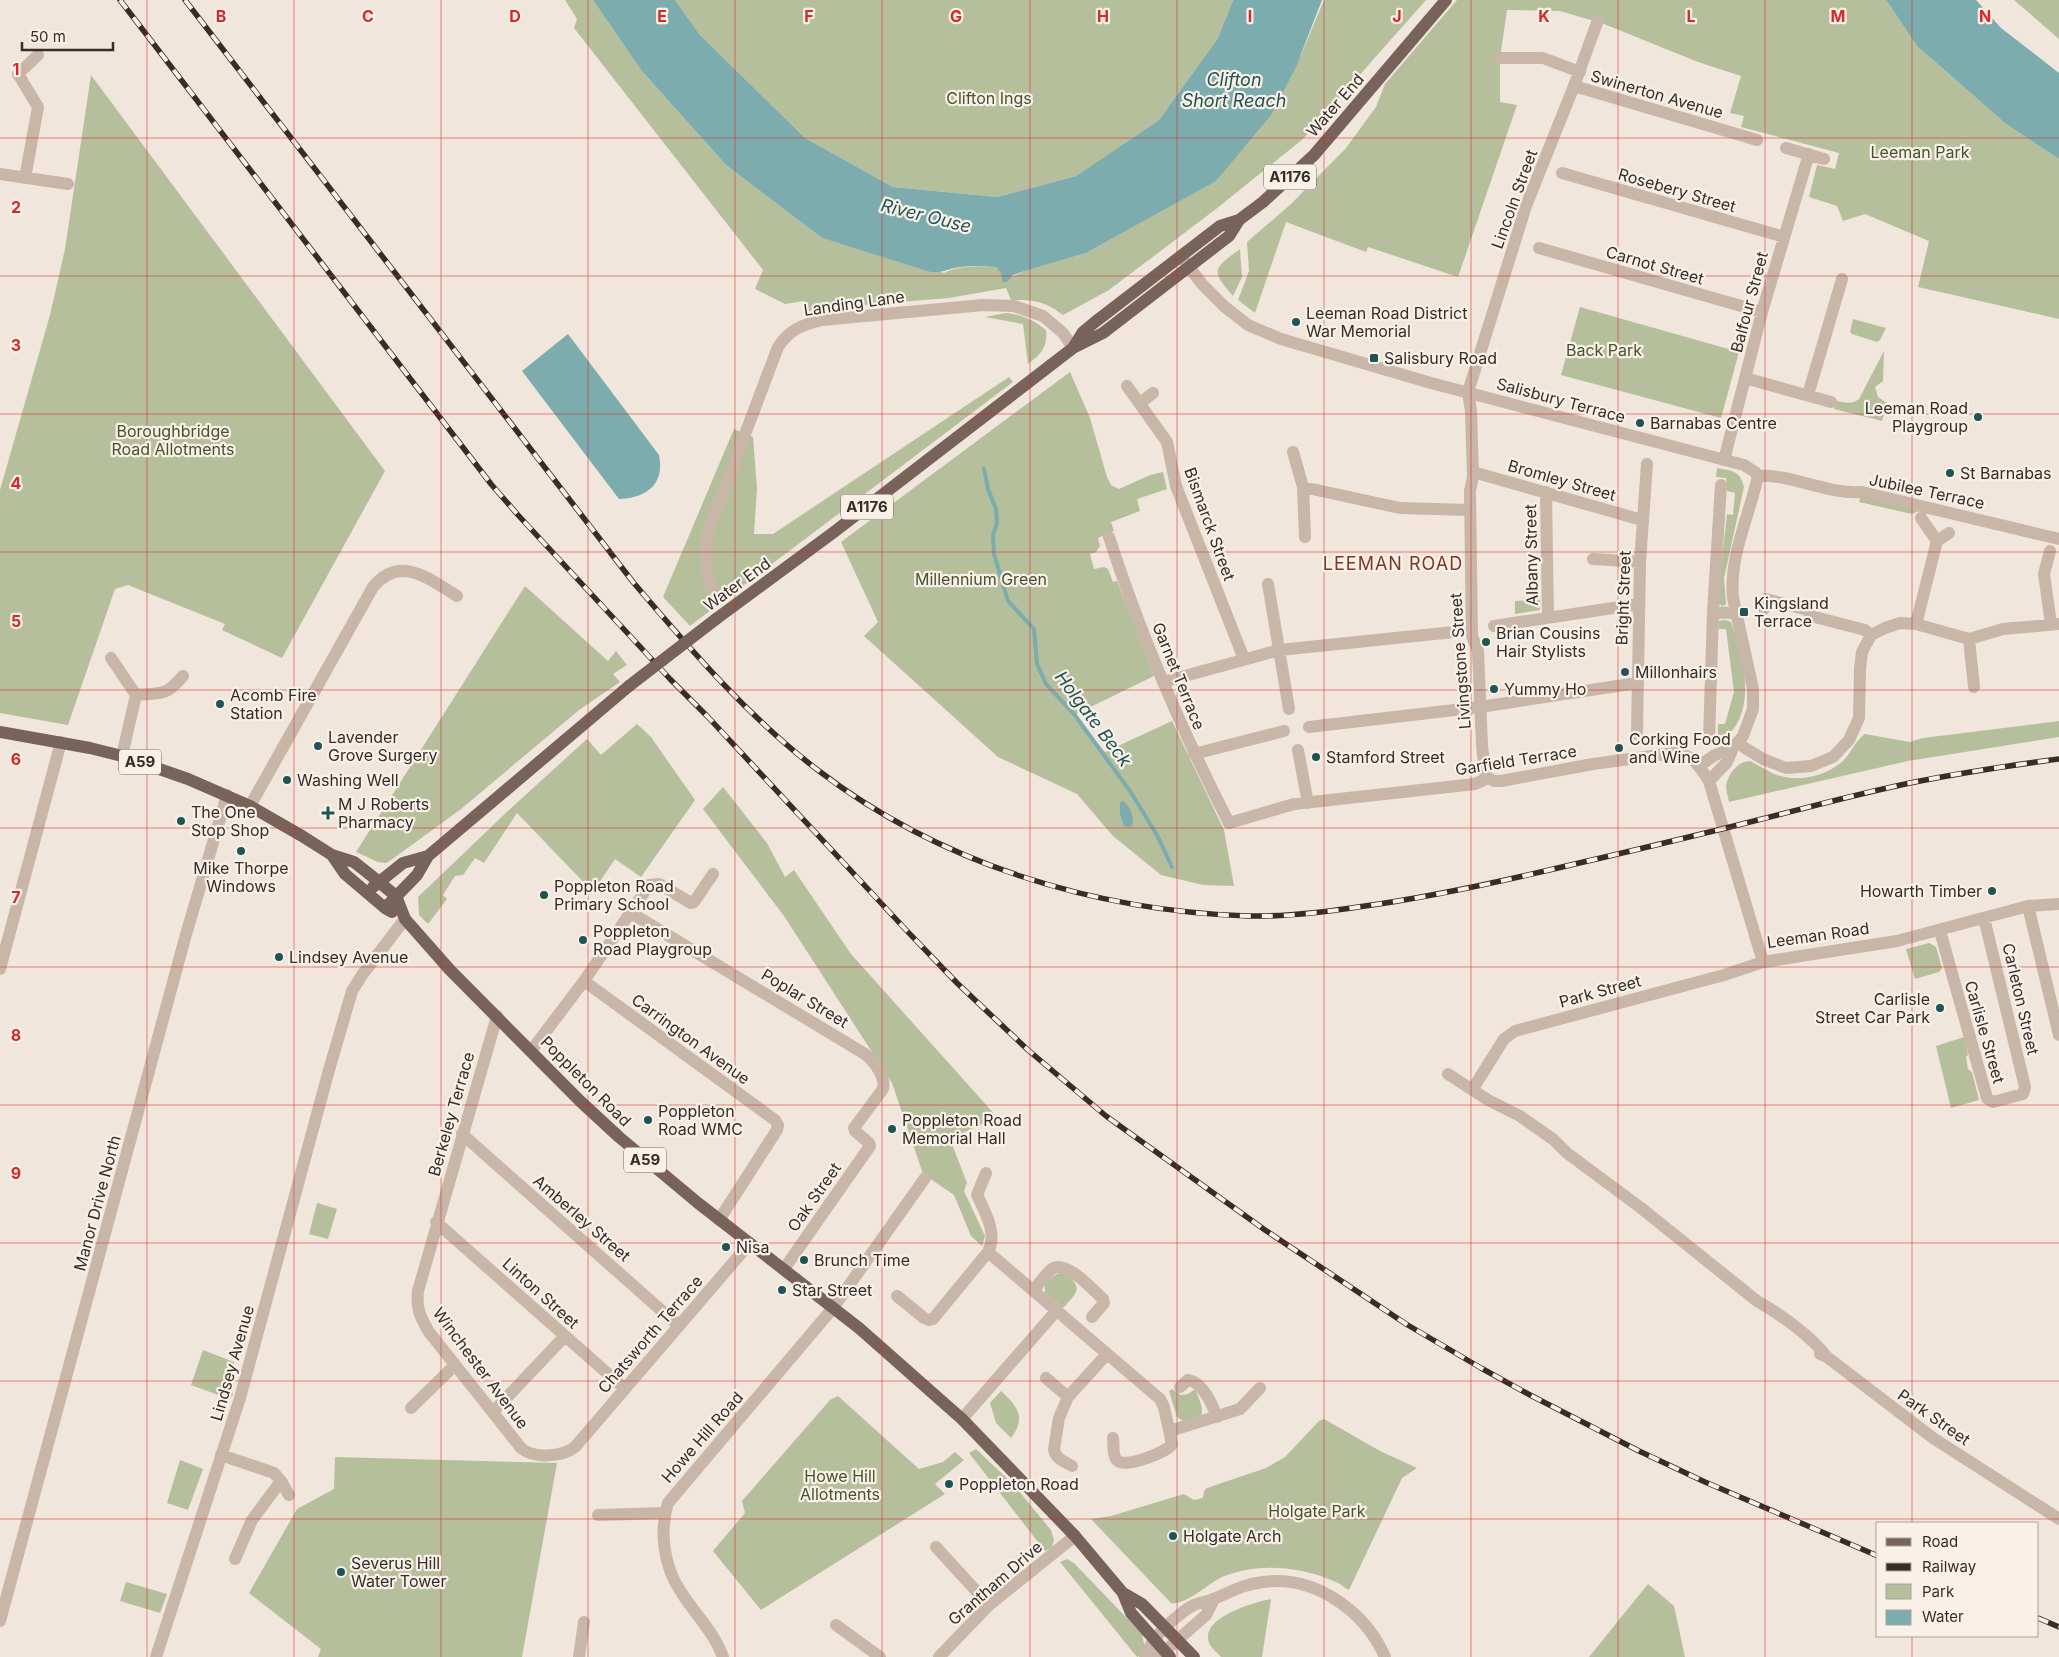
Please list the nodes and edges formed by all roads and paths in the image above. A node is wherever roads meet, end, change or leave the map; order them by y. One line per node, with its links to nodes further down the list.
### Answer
1 (1446, 0): 15 (main road, Water End / A1176)
2 (1598, 20): 5 (street, Lincoln Street)
3 (38, 55): 13 (street)
4 (1500, 58): 5 (street)
5 (1580, 72): 6 (street, Lincoln Street)
6 (1574, 86): 7 (street, Swinerton Avenue); 25 (street, Lincoln Street)
7 (1757, 140)
8 (1786, 148): 9 (street)
9 (1809, 154): 10 (street); 16 (street, Balfour Street)
10 (1824, 159)
11 (0, 174): 13 (street)
12 (1562, 174): 16 (street, Rosebery Street)
13 (25, 178): 14 (street)
14 (68, 184)
15 (1239, 220): 18 (main road, Water End / A1176); 19 (main road, Water End / A1176)
16 (1784, 237): 21 (street, Balfour Street)
17 (1539, 248): 21 (street, Carnot Street)
18 (1180, 256): 19 (street); 22 (main road, Water End / A1176)
19 (1188, 266): 22 (main road, Water End / A1176); 25 (street)
20 (1842, 280): 27 (street)
21 (1762, 312): 23 (street, Balfour Street)
22 (1074, 348): 51 (street, Landing Lane); 91 (main road, Water End / A1176, bridge)
23 (1745, 378): 27 (street); 31 (street, Balfour Street)
24 (1127, 386): 29 (street, Bismarck Street)
25 (1468, 392): 31 (street, Salisbury Terrace); 33 (street, Livingstone Street)
26 (1153, 393): 29 (street)
27 (1808, 395): 28 (street)
28 (1831, 402)
29 (1140, 403): 65 (street, Bismarck Street)
30 (1293, 452): 36 (street)
31 (1724, 460): 34 (street, Salisbury Terrace)
32 (1647, 464): 40 (street, Bright Street)
33 (1473, 472): 37 (street, Bromley Street); 38 (street, Livingstone Street)
34 (1758, 476): 44 (street, Jubilee Terrace); 55 (street)
35 (1721, 485): 54 (street)
36 (1303, 487): 38 (street); 43 (street)
37 (1546, 492): 40 (street, Bromley Street); 56 (street, Albany Street)
38 (1470, 510): 71 (street, Livingstone Street)
39 (1922, 518): 45 (street)
40 (1642, 520): 48 (street, Bright Street)
41 (1949, 533): 45 (street)
42 (1109, 537): 67 (street, Garnet Terrace)
43 (1305, 537)
44 (2059, 538)
45 (1937, 541): 57 (street)
46 (2050, 551): 58 (street)
47 (1593, 559): 48 (street)
48 (1640, 562): 52 (street, Bright Street)
49 (1268, 584): 63 (street)
50 (457, 596): 88 (street)
51 (717, 599)
52 (1638, 604): 56 (street); 68 (street, Bright Street)
53 (1764, 609): 61 (street)
54 (1712, 612): 55 (street); 77 (street)
55 (1736, 614): 79 (street)
56 (1548, 618): 59 (street)
57 (1916, 624): 61 (street); 62 (street)
58 (2055, 624): 62 (street)
59 (1494, 626)
60 (1454, 632): 63 (street)
61 (1871, 635): 79 (street)
62 (1969, 639): 69 (street)
63 (1279, 650): 65 (street); 72 (street)
64 (111, 658): 70 (street)
65 (1244, 659): 67 (street)
66 (183, 676): 70 (street)
67 (1163, 682): 81 (street, Garnet Terrace)
68 (1637, 683): 71 (street); 76 (street, Bright Street)
69 (1974, 688)
70 (136, 695): 82 (street)
71 (1480, 707): 73 (street); 84 (street, Livingstone Street)
72 (1290, 709)
73 (1309, 727)
74 (1284, 731): 81 (street)
75 (0, 732): 78 (main road, A59)
76 (1637, 734)
77 (1709, 740)
78 (61, 742): 82 (main road, A59); 104 (street)
79 (1735, 746): 83 (street); 85 (street)
80 (1298, 750): 87 (street)
81 (1194, 754): 89 (street, Garnet Terrace)
82 (122, 756): 86 (main road, A59)
83 (1695, 762): 84 (street, Garfield Terrace); 85 (street, Leeman Road)
84 (1488, 778): 87 (street, Garfield Terrace)
85 (1709, 781): 103 (street, Leeman Road)
86 (227, 795): 88 (main road, A59); 157 (street, Manor Drive North)
87 (1308, 802): 89 (street, Garfield Terrace)
88 (250, 806): 90 (main road, A59)
89 (1229, 823)
90 (332, 855): 93 (main road, A59); 94 (main road, A59)
91 (428, 856): 93 (main road, Water End / A1176); 95 (main road, Water End / A1176)
92 (713, 874): 99 (street)
93 (379, 881): 94 (main road, Water End / A1176); 95 (main road, A59)
94 (367, 893): 98 (main road, A59)
95 (396, 896): 98 (main road, Water End / A1176); 101 (main road, A59)
96 (2059, 904): 97 (street, Leeman Road)
97 (2028, 906): 100 (street, Leeman Road); 107 (street)
98 (385, 908): 101 (main road, A59)
99 (630, 913): 105 (street); 113 (street, Poplar Street)
100 (1984, 918): 102 (street, Leeman Road); 110 (street, Carleton Street)
101 (405, 919): 106 (main road, Poppleton Road / A59); 142 (street, Lindsey Avenue)
102 (1940, 931): 103 (street, Leeman Road); 110 (street, Carlisle Street)
103 (1763, 962): 111 (street, Park Street)
104 (0, 969)
105 (584, 981): 108 (street); 116 (street, Carrington Avenue)
106 (497, 1016): 108 (main road, Poppleton Road / A59); 112 (street, Berkeley Terrace)
107 (2059, 1035)
108 (531, 1051): 116 (main road, Poppleton Road / A59)
109 (1448, 1074): 111 (street, Park Street)
110 (2025, 1087)
111 (1472, 1090): 146 (street, Park Street)
112 (462, 1134): 117 (street, Berkeley Terrace); 126 (street, Amberley Street)
113 (869, 1143): 120 (street, Oak Street)
114 (986, 1173): 119 (street)
115 (925, 1178): 123 (street, Howe Hill Road)
116 (719, 1220): 118 (main road, Poppleton Road / A59)
117 (436, 1222): 127 (street, Linton Street); 129 (street, Winchester Avenue)
118 (750, 1243): 120 (main road, Poppleton Road / A59); 126 (street, Chatsworth Terrace)
119 (988, 1252): 121 (street); 122 (street)
120 (784, 1269): 123 (main road, Poppleton Road / A59)
121 (1034, 1290): 124 (street); 125 (street)
122 (897, 1296)
123 (833, 1308): 138 (main road, Poppleton Road / A59); 148 (street, Howe Hill Road)
124 (1057, 1310): 128 (street); 138 (street)
125 (1092, 1317)
126 (679, 1326): 131 (street, Chatsworth Terrace)
127 (565, 1336): 131 (street, Linton Street); 136 (street)
128 (1107, 1354): 134 (street); 140 (street)
129 (456, 1365): 135 (street); 136 (street, Winchester Avenue)
130 (1046, 1378): 134 (street)
131 (624, 1388): 141 (street, Chatsworth Terrace)
132 (1180, 1388): 137 (street)
133 (1260, 1388): 137 (street)
134 (1068, 1397): 143 (street)
135 (410, 1408)
136 (493, 1412): 141 (street, Winchester Avenue)
137 (1217, 1416): 140 (street)
138 (962, 1419): 151 (main road, Poppleton Road / A59)
139 (1113, 1438): 140 (street)
140 (1171, 1438)
141 (575, 1447)
142 (221, 1455): 144 (street); 164 (street, Lindsey Avenue)
143 (1072, 1466)
144 (281, 1481): 145 (street); 153 (street)
145 (289, 1495)
146 (2026, 1497): 147 (street, Park Street); 150 (street, Park Street)
147 (2059, 1512)
148 (665, 1513): 149 (street); 166 (street, Howe Hill Road)
149 (598, 1515)
150 (2059, 1519)
151 (1076, 1536): 154 (main road, Poppleton Road / A59); 156 (street, Grantham Drive)
152 (936, 1547): 156 (street)
153 (235, 1559)
154 (1124, 1593): 160 (main road, Poppleton Road / A59); 161 (main road, Poppleton Road / A59)
155 (1214, 1599): 160 (street); 162 (street); 172 (street)
156 (989, 1605): 168 (street, Grantham Drive)
157 (1, 1614)
158 (584, 1622): 165 (street)
159 (836, 1625): 167 (street)
160 (1166, 1628): 161 (street); 162 (main road, Poppleton Road / A59)
161 (1154, 1640): 163 (main road, Poppleton Road / A59); 169 (street)
162 (1178, 1640): 163 (street); 171 (main road, Poppleton Road / A59)
163 (1167, 1654): 170 (street)
164 (156, 1657)
165 (579, 1657)
166 (722, 1657)
167 (880, 1657)
168 (939, 1657)
169 (1145, 1657)
170 (1152, 1657)
171 (1194, 1657)
172 (1384, 1657)

